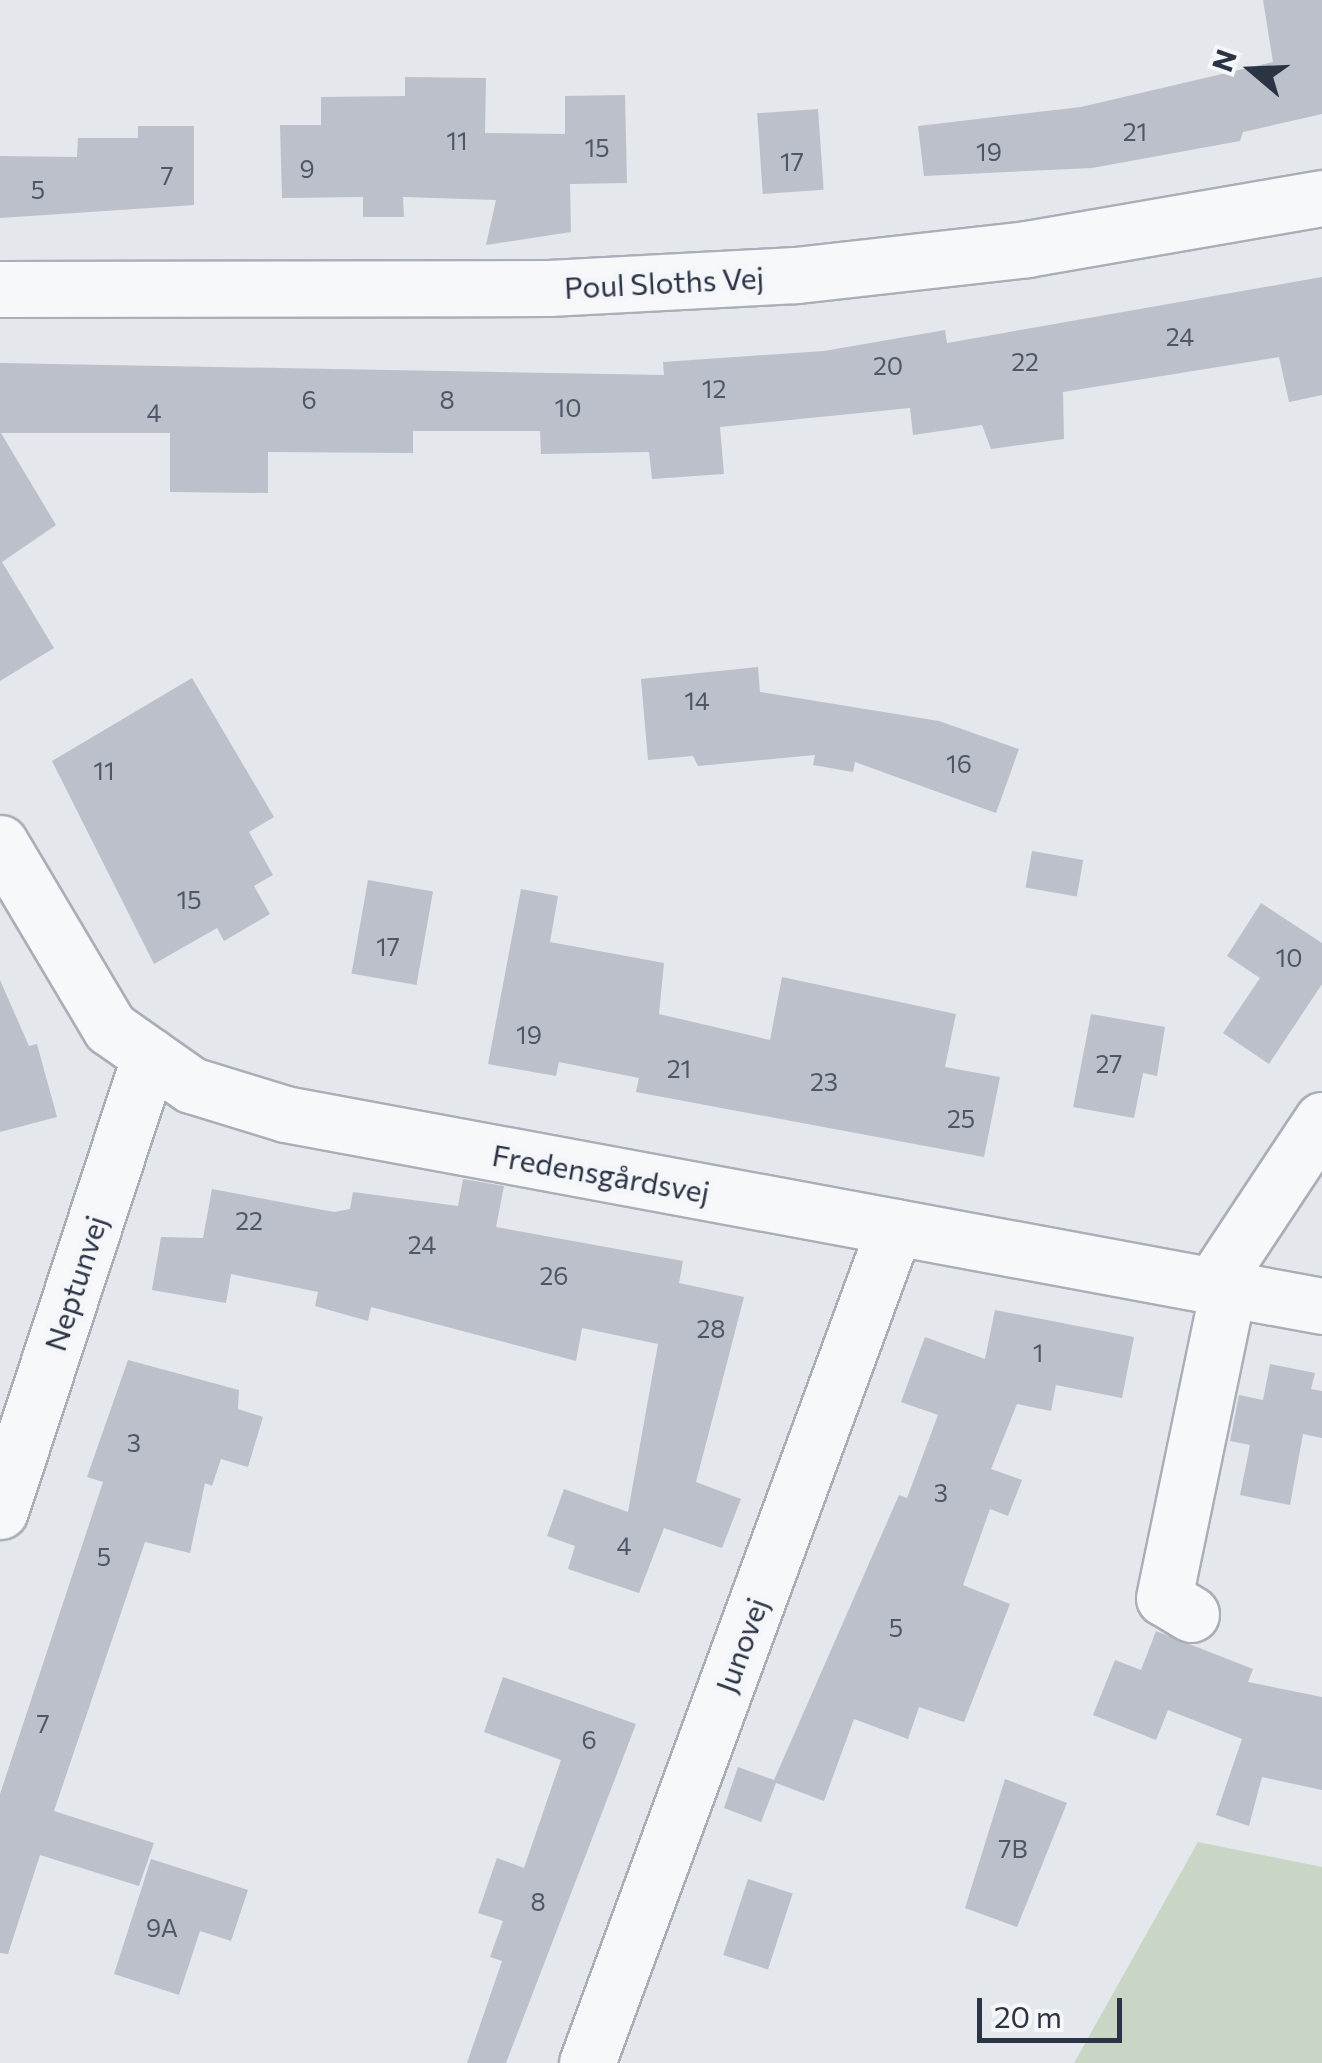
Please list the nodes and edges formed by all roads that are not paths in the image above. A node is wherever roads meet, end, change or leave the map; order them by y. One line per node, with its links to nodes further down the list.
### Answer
1 (1322, 198): 2 (street, Poul Sloths Vej)
2 (0, 289)
3 (0, 843): 4 (street, Fredensgårdsvej)
4 (150, 1056): 6 (street, Fredensgårdsvej); 9 (street, Neptunvej)
5 (1322, 1120): 7 (street)
6 (895, 1227): 7 (street, Fredensgårdsvej); 11 (street, Junovej)
7 (1220, 1287): 8 (street, Fredensgårdsvej); 10 (street)
8 (1322, 1306)
9 (0, 1511)
10 (1190, 1614)
11 (587, 2063)

